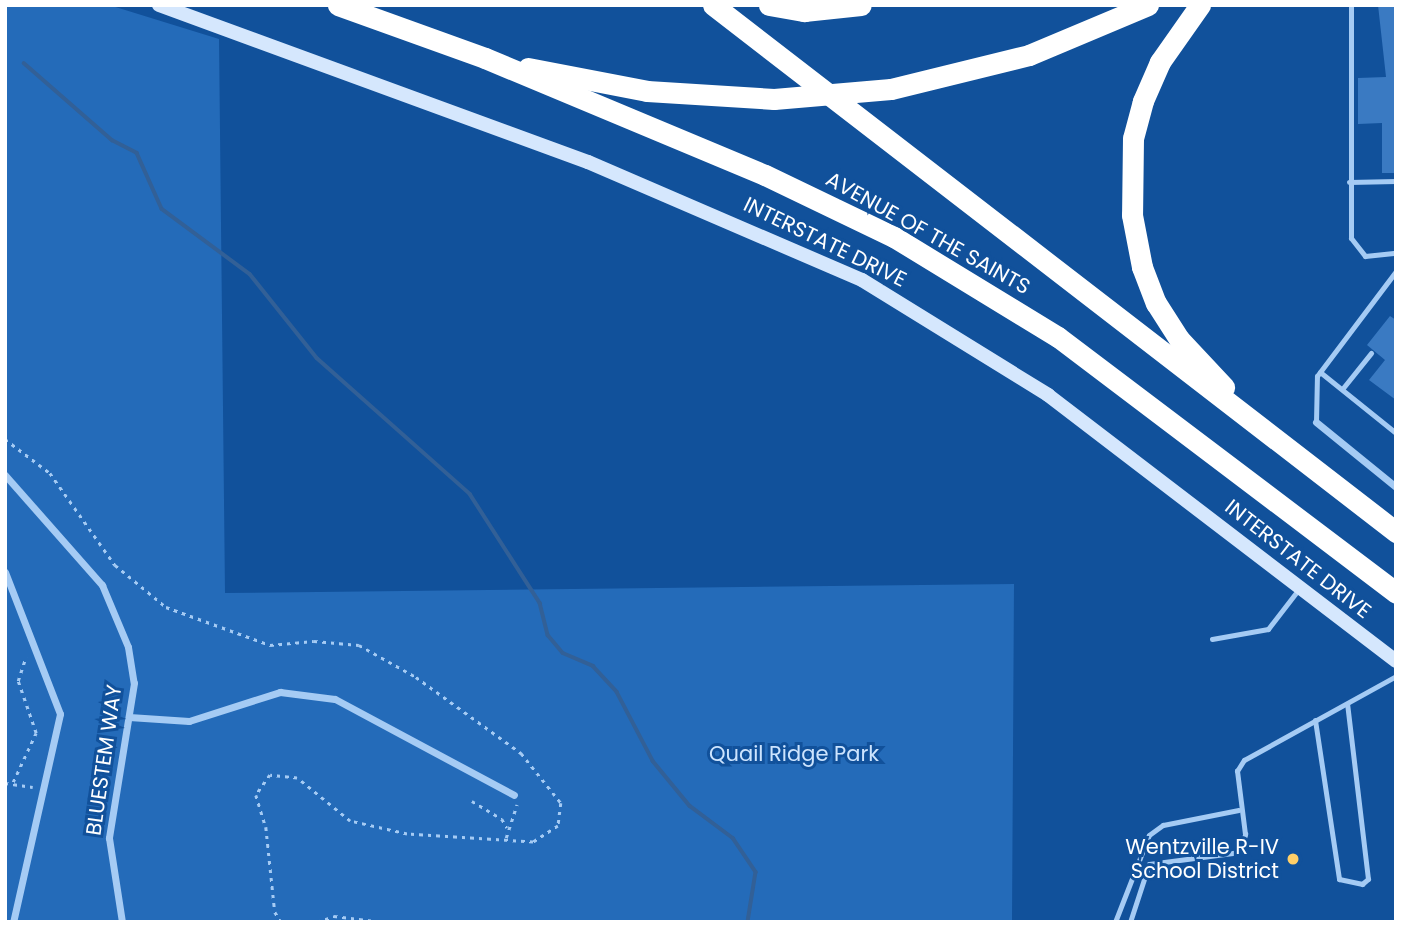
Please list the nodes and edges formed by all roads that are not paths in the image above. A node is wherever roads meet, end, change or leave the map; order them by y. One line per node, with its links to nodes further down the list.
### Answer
1 (159, 5): 24 (main road, INTERSTATE DRIVE)
2 (338, 5): 9 (highway, AVENUE OF THE SAINTS)
3 (713, 5): 18 (highway, AVENUE OF THE SAINTS)
4 (769, 5): 5 (highway)
5 (861, 5)
6 (1148, 5): 9 (highway, bridge)
7 (1200, 5): 18 (highway)
8 (1351, 5): 11 (lane)
9 (485, 58): 25 (highway, AVENUE OF THE SAINTS)
10 (1396, 181): 11 (lane)
11 (1349, 182): 12 (lane)
12 (1396, 253)
13 (1395, 276): 15 (lane)
14 (1371, 353): 16 (lane)
15 (1320, 372): 16 (lane); 17 (lane)
16 (1343, 388): 19 (lane)
17 (1316, 422): 21 (street)
18 (1266, 432): 22 (highway, AVENUE OF THE SAINTS)
19 (1396, 433)
20 (6, 477): 30 (street, BLUESTEM WAY)
21 (1396, 487)
22 (1396, 533)
23 (5, 572): 34 (street)
24 (1300, 587): 26 (lane); 27 (main road, INTERSTATE DRIVE)
25 (1396, 593)
26 (1212, 639)
27 (1396, 661)
28 (1396, 676): 29 (lane)
29 (1347, 704): 31 (lane); 31 (lane)
30 (129, 717): 32 (street); 35 (street, BLUESTEM WAY)
31 (1314, 720): 33 (lane)
32 (514, 795)
33 (1239, 810): 36 (lane); 37 (lane)
34 (13, 922)
35 (122, 922)
36 (1115, 922)
37 (1130, 922)

